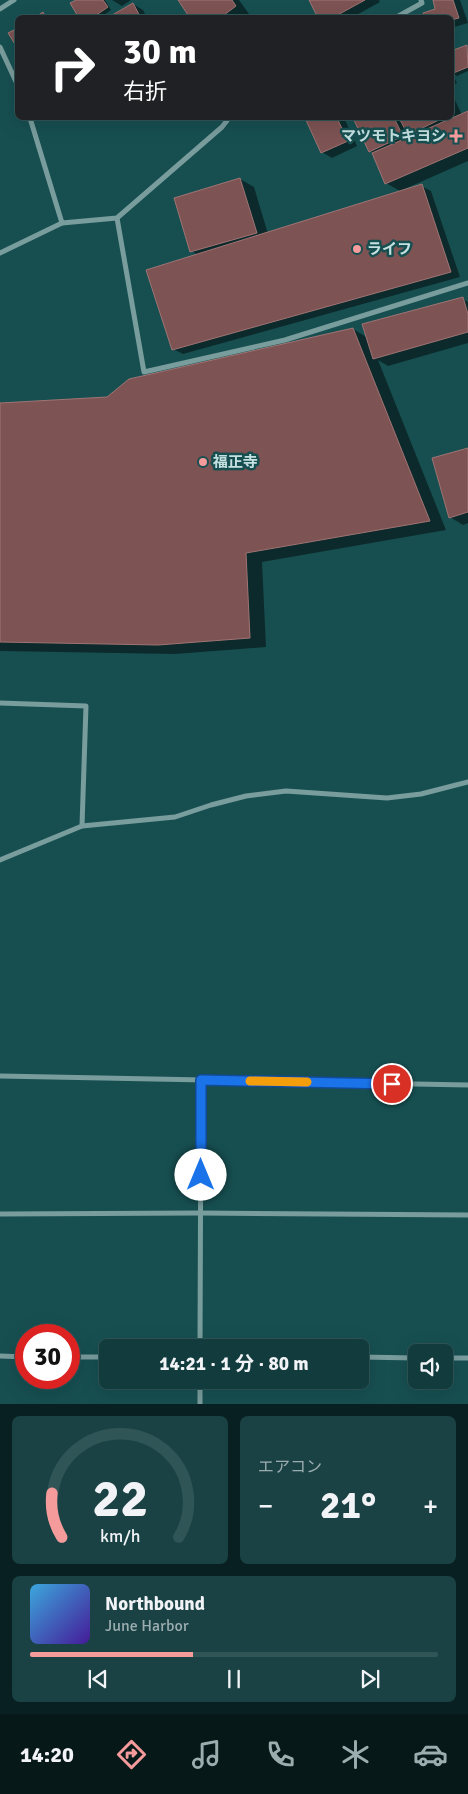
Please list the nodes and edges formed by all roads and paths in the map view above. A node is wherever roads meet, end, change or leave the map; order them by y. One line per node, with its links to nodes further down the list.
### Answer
1 (14, 0): 3 (street)
2 (421, 0): 4 (street)
3 (0, 9)
4 (400, 15)
5 (0, 47): 6 (street)
6 (15, 80)
7 (31, 120): 10 (street)
8 (227, 120): 9 (street)
9 (117, 218): 10 (street); 12 (street)
10 (62, 223): 11 (street)
11 (0, 252)
12 (468, 283)
13 (0, 703): 15 (street)
14 (468, 782): 15 (street)
15 (82, 826): 16 (street)
16 (0, 860)
17 (0, 1076): 18 (street)
18 (201, 1080): 19 (street); 20 (street)
19 (468, 1085)
20 (200, 1213): 21 (street); 22 (street); 23 (street)
21 (0, 1214)
22 (468, 1215)
23 (200, 1339)
24 (0, 1356): 25 (street)
25 (15, 1356)
26 (80, 1357): 27 (street)
27 (99, 1357)
28 (369, 1358): 29 (street)
29 (408, 1358)
30 (453, 1358): 31 (street)
31 (468, 1358)
32 (200, 1389): 33 (street)
33 (200, 1404)

